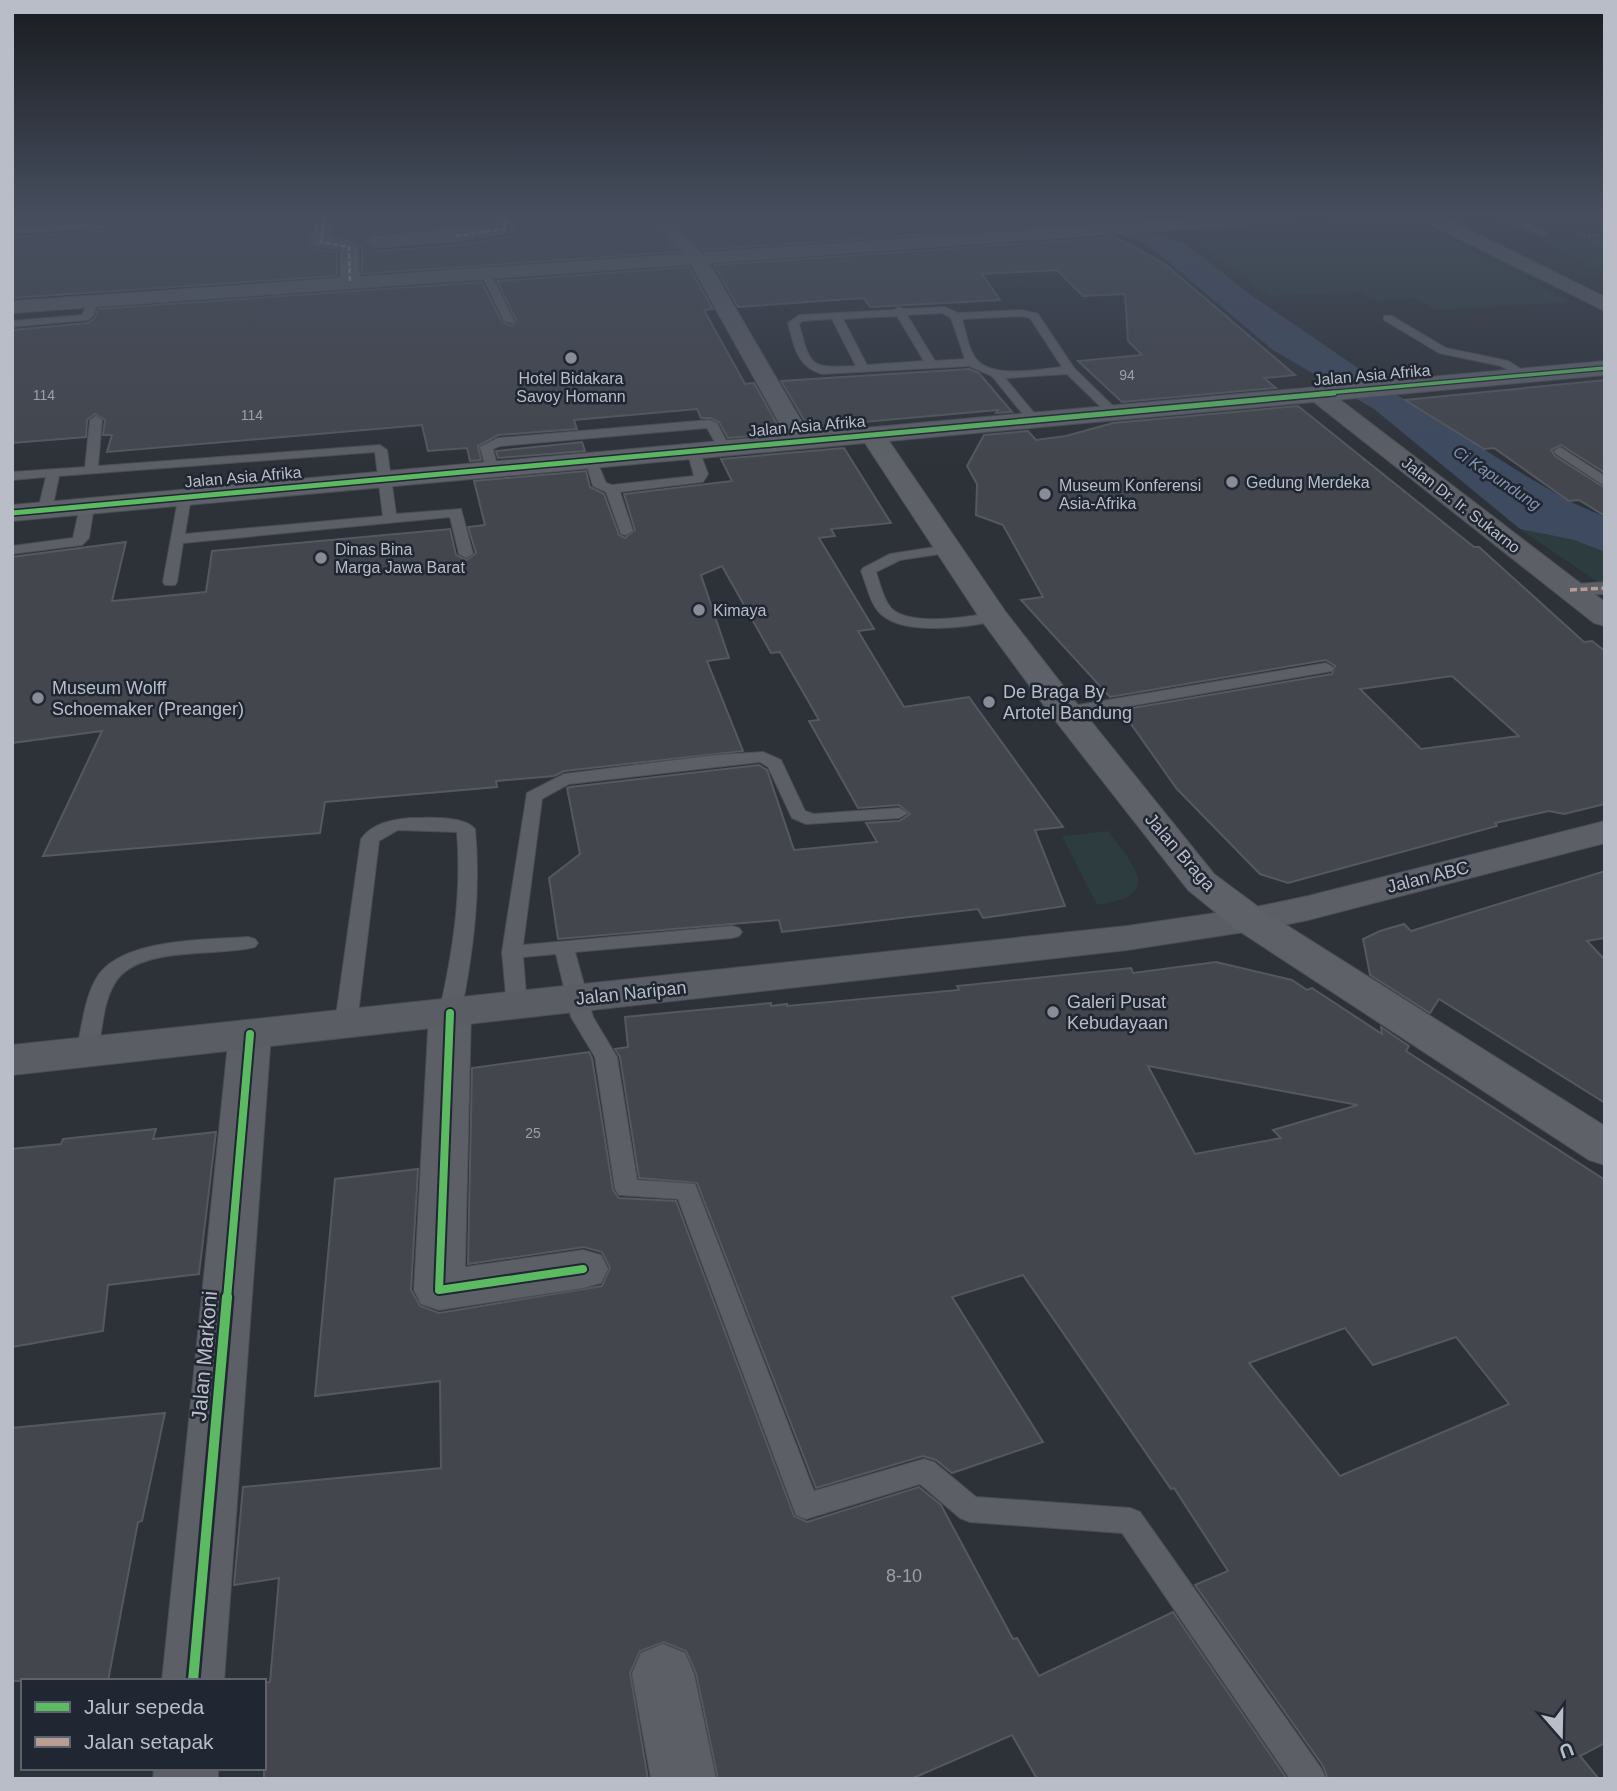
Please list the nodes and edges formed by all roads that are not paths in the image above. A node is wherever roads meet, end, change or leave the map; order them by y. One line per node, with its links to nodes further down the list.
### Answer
1 (112, 301): 4 (main road)
2 (499, 301): 10 (lane)
3 (721, 301): 24 (street)
4 (93, 302): 5 (main road); 11 (lane)
5 (12, 307)
6 (899, 310): 7 (lane); 8 (lane); 13 (lane)
7 (835, 314): 15 (lane); 15 (lane)
8 (956, 316): 12 (lane); 16 (lane)
9 (1388, 318): 18 (lane)
10 (509, 321)
11 (12, 324)
12 (972, 362): 13 (lane); 17 (lane)
13 (931, 364): 15 (lane)
14 (1605, 368): 18 (main road, Jalan Asia Afrika)
15 (863, 369)
16 (1070, 370): 17 (lane); 20 (lane)
17 (996, 374): 21 (lane)
18 (1525, 375): 19 (main road, Jalan Asia Afrika)
19 (1318, 394): 20 (main road, Jalan Asia Afrika); 48 (street, Jalan Dr. Ir. Sukarno)
20 (1113, 412): 21 (main road, Jalan Asia Afrika)
21 (1034, 419): 23 (main road, Jalan Asia Afrika)
22 (96, 420): 30 (lane)
23 (872, 434): 24 (main road, Jalan Asia Afrika); 43 (main road, Jalan Braga)
24 (801, 441): 25 (main road, Jalan Asia Afrika)
25 (722, 442): 26 (main road, Jalan Asia Afrika); 29 (lane)
26 (693, 450): 28 (main road, Jalan Asia Afrika); 35 (lane)
27 (1560, 451): 34 (lane)
28 (591, 460): 29 (main road, Jalan Asia Afrika); 35 (lane)
29 (491, 463): 33 (main road, Jalan Asia Afrika)
30 (91, 470): 31 (lane); 33 (lane)
31 (53, 473): 32 (lane); 38 (lane)
32 (12, 476)
33 (386, 479): 36 (main road, Jalan Asia Afrika); 40 (lane)
34 (1605, 482)
35 (612, 489): 41 (lane)
36 (184, 497): 37 (main road, Jalan Asia Afrika); 42 (lane)
37 (87, 506): 38 (main road, Jalan Asia Afrika); 44 (lane)
38 (45, 510): 39 (main road, Jalan Asia Afrika)
39 (12, 513)
40 (390, 519): 42 (lane); 45 (lane)
41 (626, 531)
42 (177, 539): 46 (lane)
43 (948, 549): 49 (main road, Jalan Braga); 49 (lane)
44 (12, 550)
45 (466, 554)
46 (170, 582)
47 (1605, 588): 48 (street)
48 (1570, 590): 50 (street, Jalan Dr. Ir. Sukarno)
49 (994, 617): 52 (main road, Jalan Braga)
50 (1605, 617)
51 (1326, 668): 52 (lane)
52 (1066, 712): 55 (main road, Jalan Braga)
53 (899, 813): 59 (lane)
54 (1605, 832): 55 (street, Jalan ABC)
55 (1250, 920): 60 (main road, Jalan Naripan); 67 (main road, Jalan Braga)
56 (733, 932): 58 (lane)
57 (248, 943): 65 (lane)
58 (564, 947): 59 (lane); 60 (lane)
59 (512, 951): 61 (lane)
60 (576, 1000): 61 (main road, Jalan Naripan); 72 (lane)
61 (517, 1006): 62 (main road, Jalan Naripan)
62 (450, 1013): 63 (main road, Jalan Naripan); 63 (lane); 68 (street)
63 (345, 1023): 64 (main road, Jalan Naripan)
64 (250, 1034): 65 (main road, Jalan Naripan); 70 (street, Jalan Markoni)
65 (87, 1052): 66 (main road, Jalan Naripan)
66 (12, 1060)
67 (1605, 1148)
68 (583, 1269)
69 (663, 1674): 71 (street)
70 (193, 1679)
71 (684, 1779)
72 (1310, 1779)

